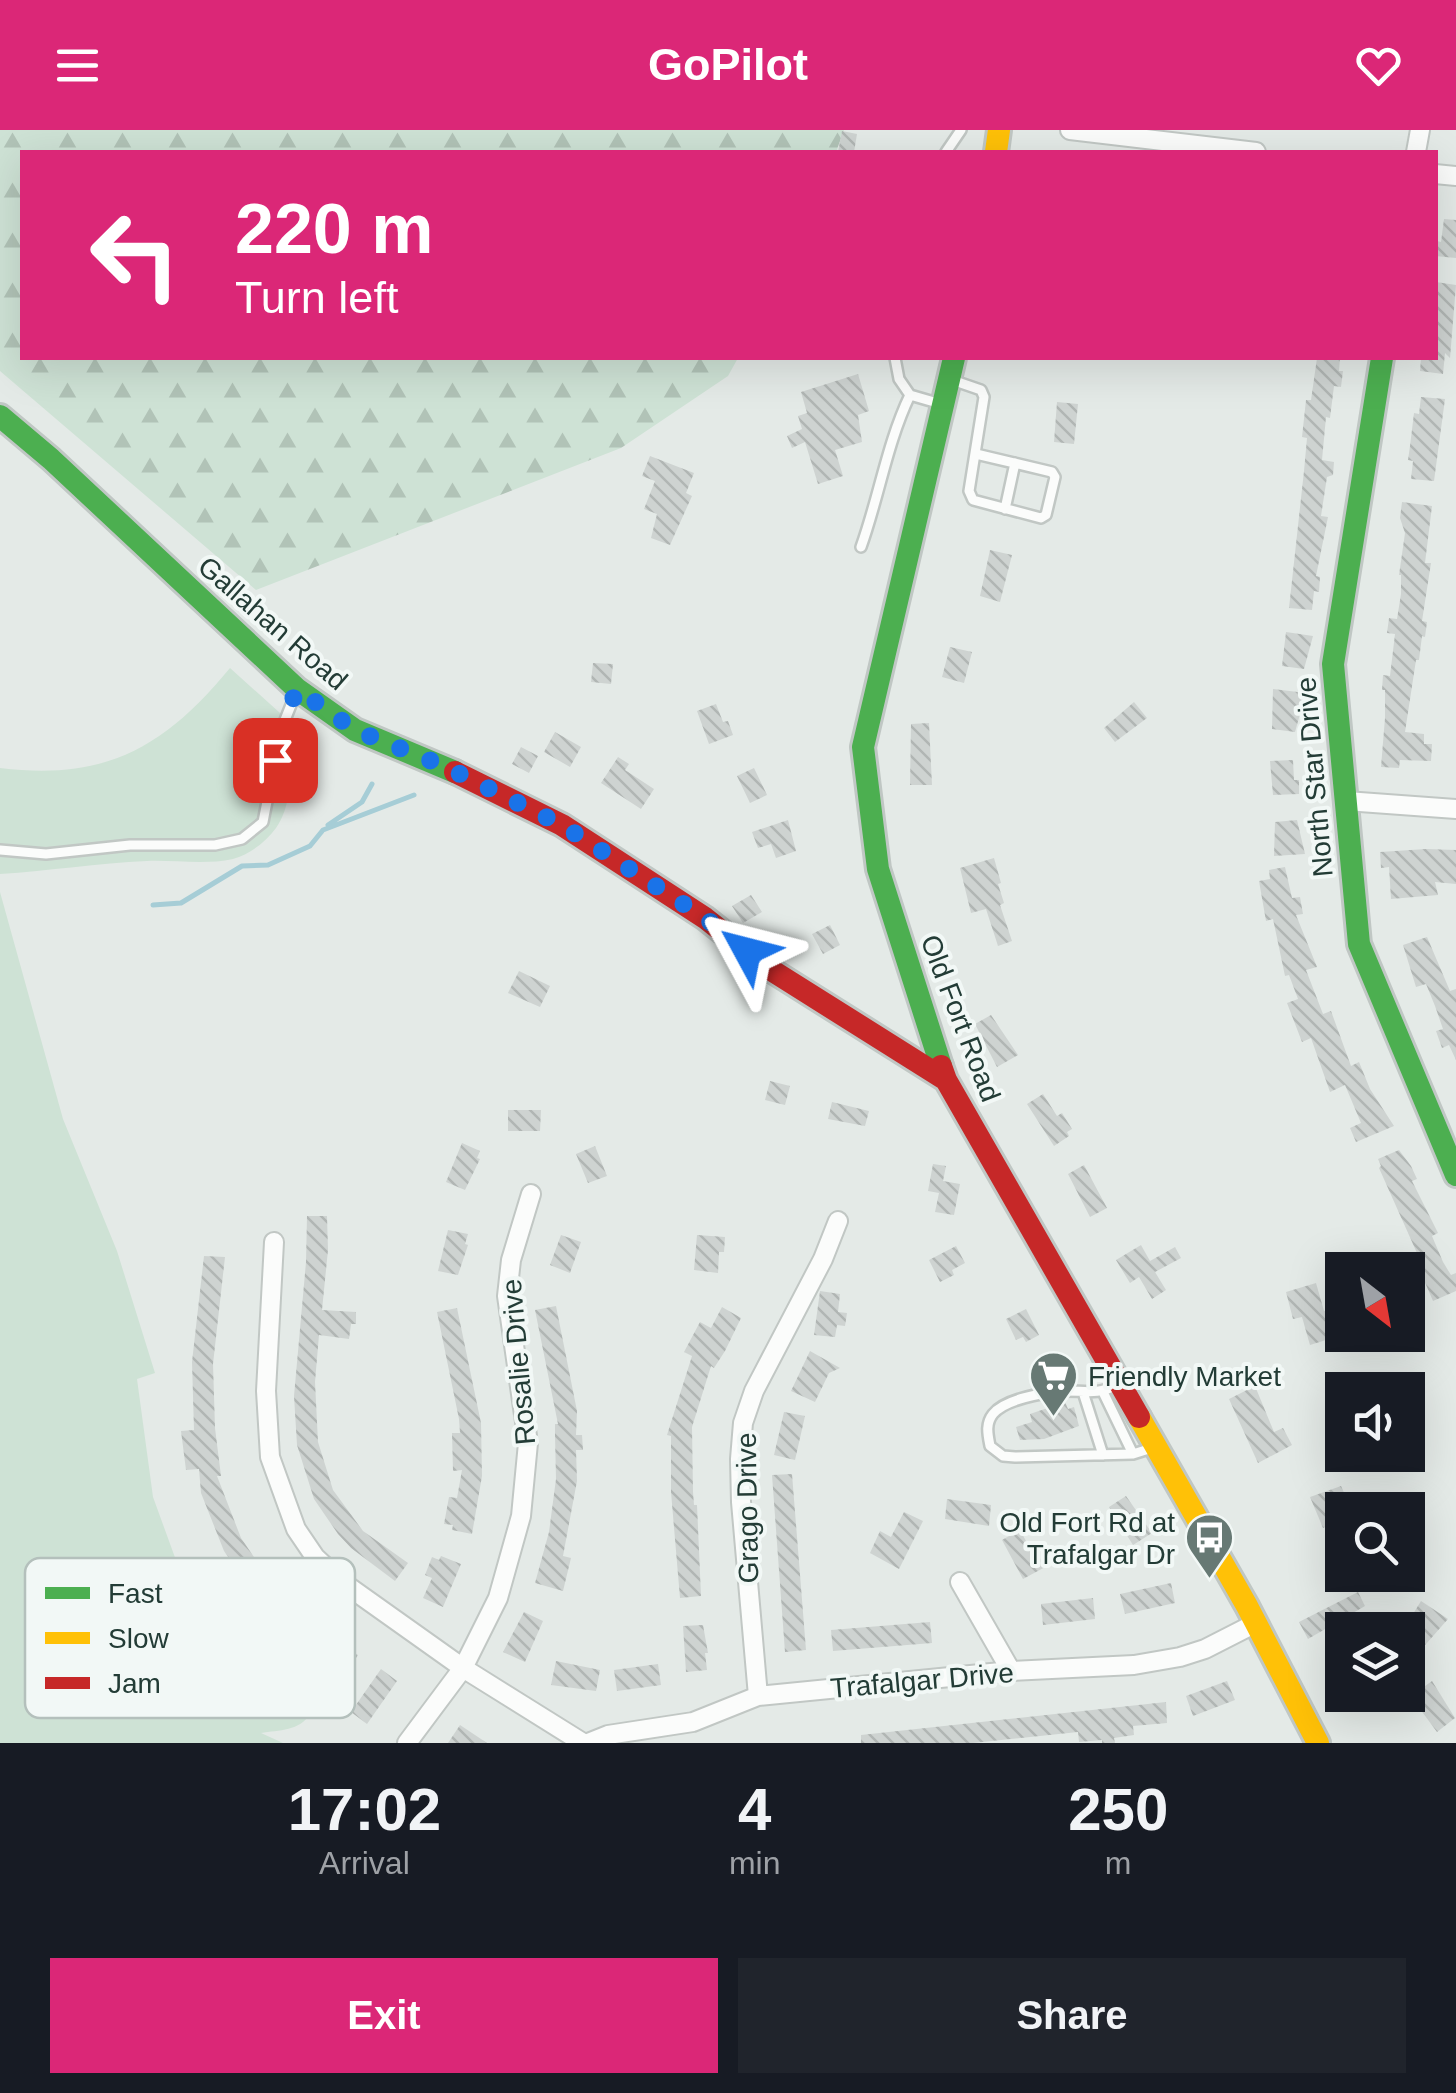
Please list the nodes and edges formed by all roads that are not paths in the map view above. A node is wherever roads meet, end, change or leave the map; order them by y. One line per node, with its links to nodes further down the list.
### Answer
1 (1070, 130): 2 (street)
2 (1239, 150)
3 (895, 360): 6 (lane)
4 (1382, 360): 14 (street, North Star Drive)
5 (952, 368): 7 (street, Old Fort Road); 9 (lane)
6 (910, 395): 7 (lane); 12 (lane)
7 (944, 405): 17 (street, Old Fort Road)
8 (0, 416): 13 (street, Gallahan Road)
9 (976, 454): 10 (lane); 11 (lane)
10 (1015, 463): 11 (lane); 11 (lane)
11 (1005, 509)
12 (861, 547)
13 (297, 689): 16 (lane); 17 (street, Gallahan Road)
14 (1346, 802): 15 (street); 18 (street, North Star Drive)
15 (1456, 809)
16 (0, 850)
17 (946, 1080): 22 (street, Old Fort Road)
18 (1456, 1175)
19 (530, 1194): 31 (street, Rosalie Drive)
20 (838, 1221): 33 (street, Grago Drive)
21 (274, 1242): 27 (street, Trafalgar Drive)
22 (1111, 1388): 23 (lane); 24 (street, Old Fort Road); 25 (lane)
23 (1082, 1392): 26 (lane); 26 (lane)
24 (1156, 1446): 25 (lane); 30 (street, Old Fort Road)
25 (1132, 1454): 26 (lane)
26 (1103, 1455)
27 (315, 1558)
28 (960, 1582): 32 (street)
29 (355, 1591): 31 (street, Trafalgar Drive)
30 (1256, 1623): 32 (street, Trafalgar Drive); 36 (street, Old Fort Road)
31 (462, 1668): 34 (street, Rosalie Drive); 35 (street, Trafalgar Drive)
32 (1011, 1671): 33 (street, Trafalgar Drive)
33 (758, 1696): 35 (street, Trafalgar Drive)
34 (407, 1743)
35 (586, 1743)
36 (1318, 1743)

